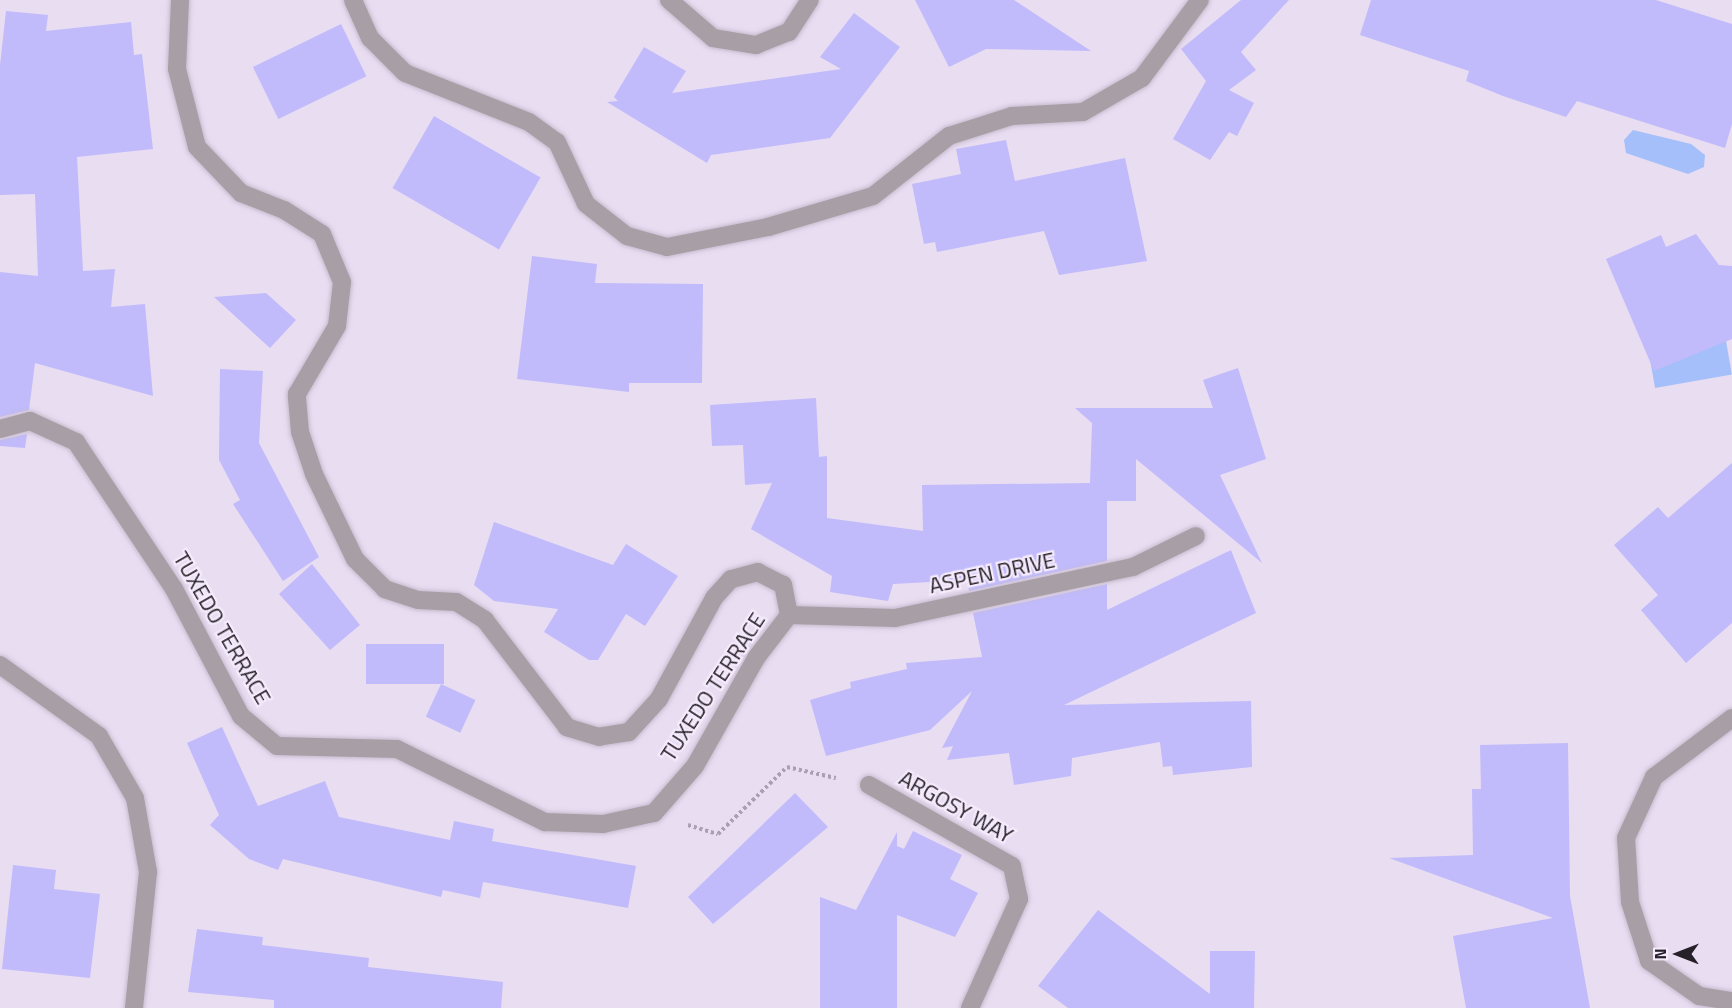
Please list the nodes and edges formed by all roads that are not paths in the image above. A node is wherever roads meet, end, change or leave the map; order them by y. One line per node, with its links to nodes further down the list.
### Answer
1 (180, 0): 8 (street, TUXEDO TERRACE)
2 (352, 0): 5 (street)
3 (669, 0): 4 (street)
4 (810, 0)
5 (1200, 0)
6 (0, 429): 8 (street, TUXEDO TERRACE)
7 (1196, 536): 8 (street, ASPEN DRIVE)
8 (789, 615)
9 (0, 665): 13 (street)
10 (1732, 718): 12 (street)
11 (869, 785): 14 (street, ARGOSY WAY)
12 (1732, 1001)
13 (134, 1008)
14 (970, 1008)

